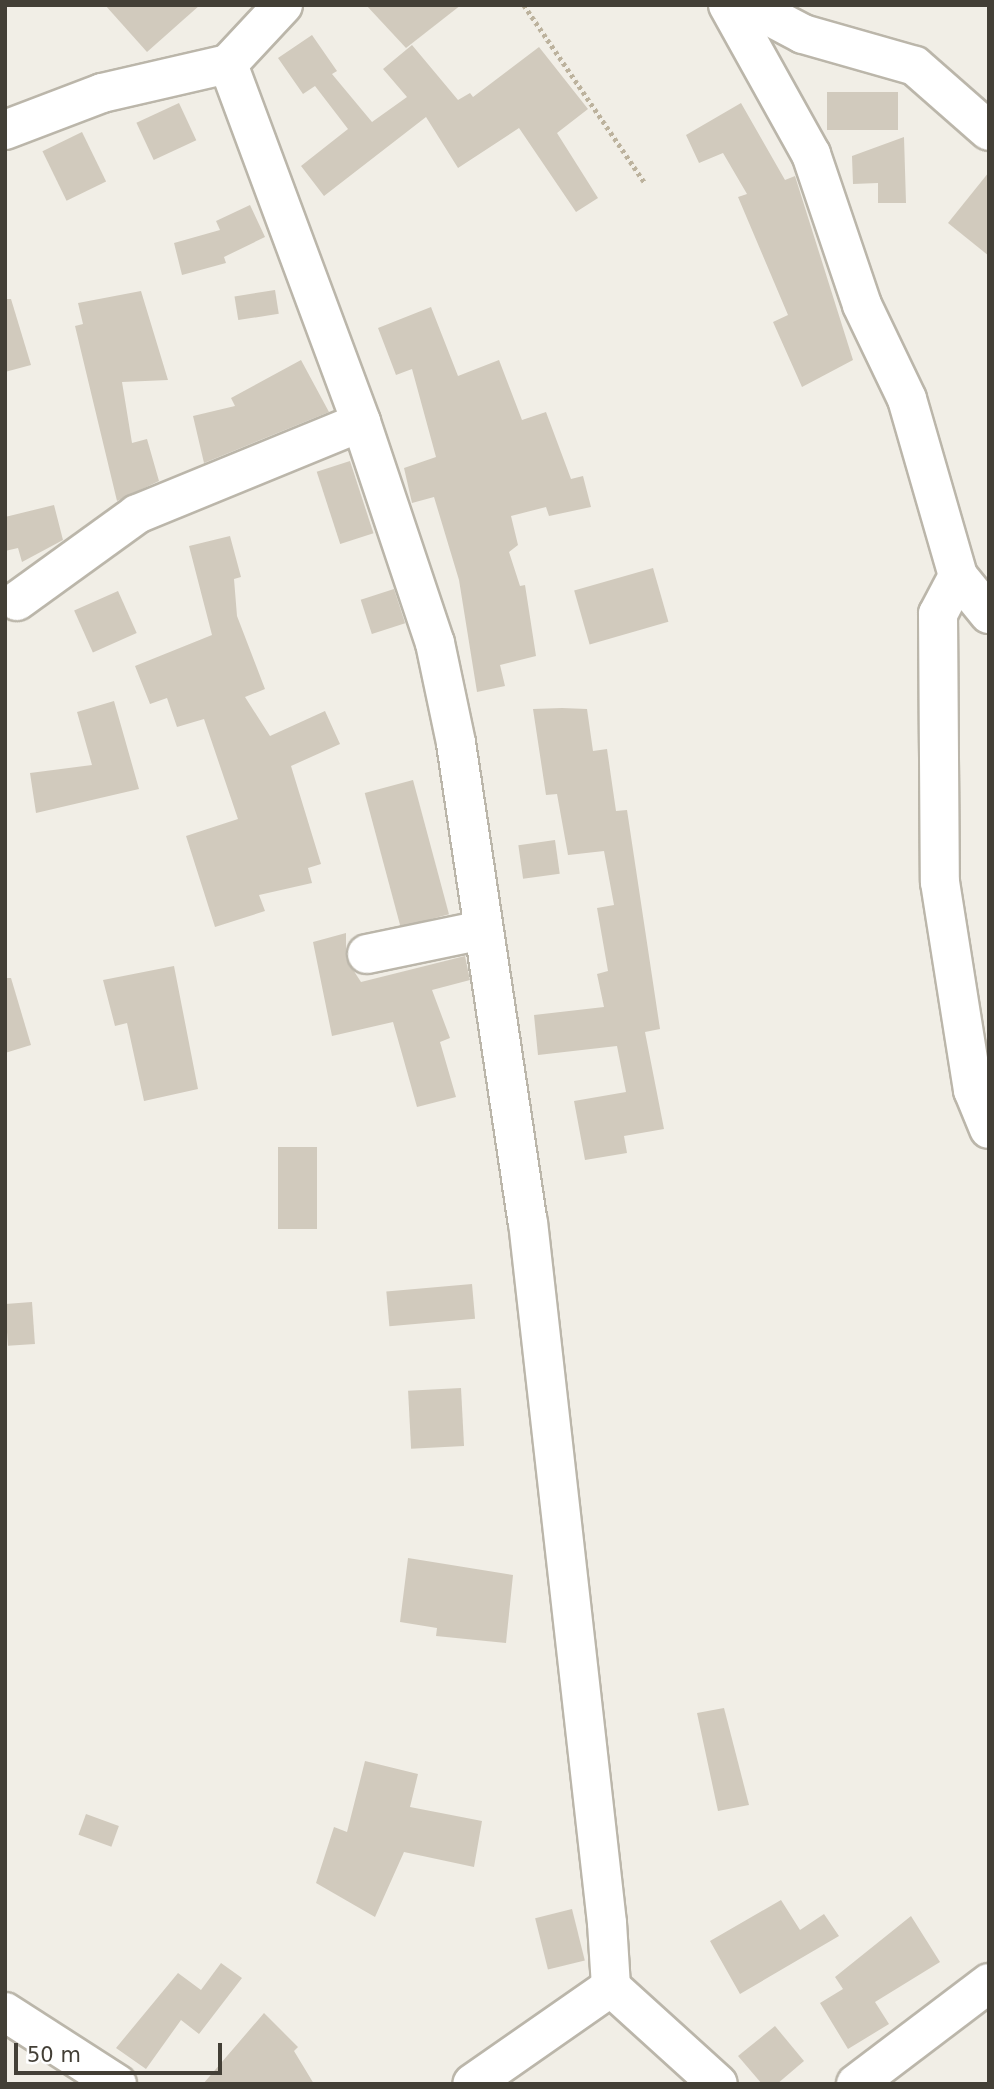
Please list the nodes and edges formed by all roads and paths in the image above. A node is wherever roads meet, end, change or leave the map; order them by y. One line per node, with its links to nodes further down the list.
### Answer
1 (283, 5): 5 (street)
2 (524, 5): 8 (path)
3 (728, 5): 10 (street)
4 (748, 5): 7 (street)
5 (228, 64): 6 (street); 9 (street)
6 (5, 130)
7 (989, 131)
8 (645, 183)
9 (362, 422): 11 (street); 13 (street)
10 (958, 576): 12 (street); 15 (street)
11 (17, 601)
12 (989, 614)
13 (483, 930): 14 (street); 17 (street)
14 (367, 954)
15 (989, 1129)
16 (989, 1983): 22 (street)
17 (611, 1987): 20 (street); 21 (street)
18 (5, 2012): 19 (street)
19 (117, 2084)
20 (472, 2084)
21 (718, 2084)
22 (856, 2084)

